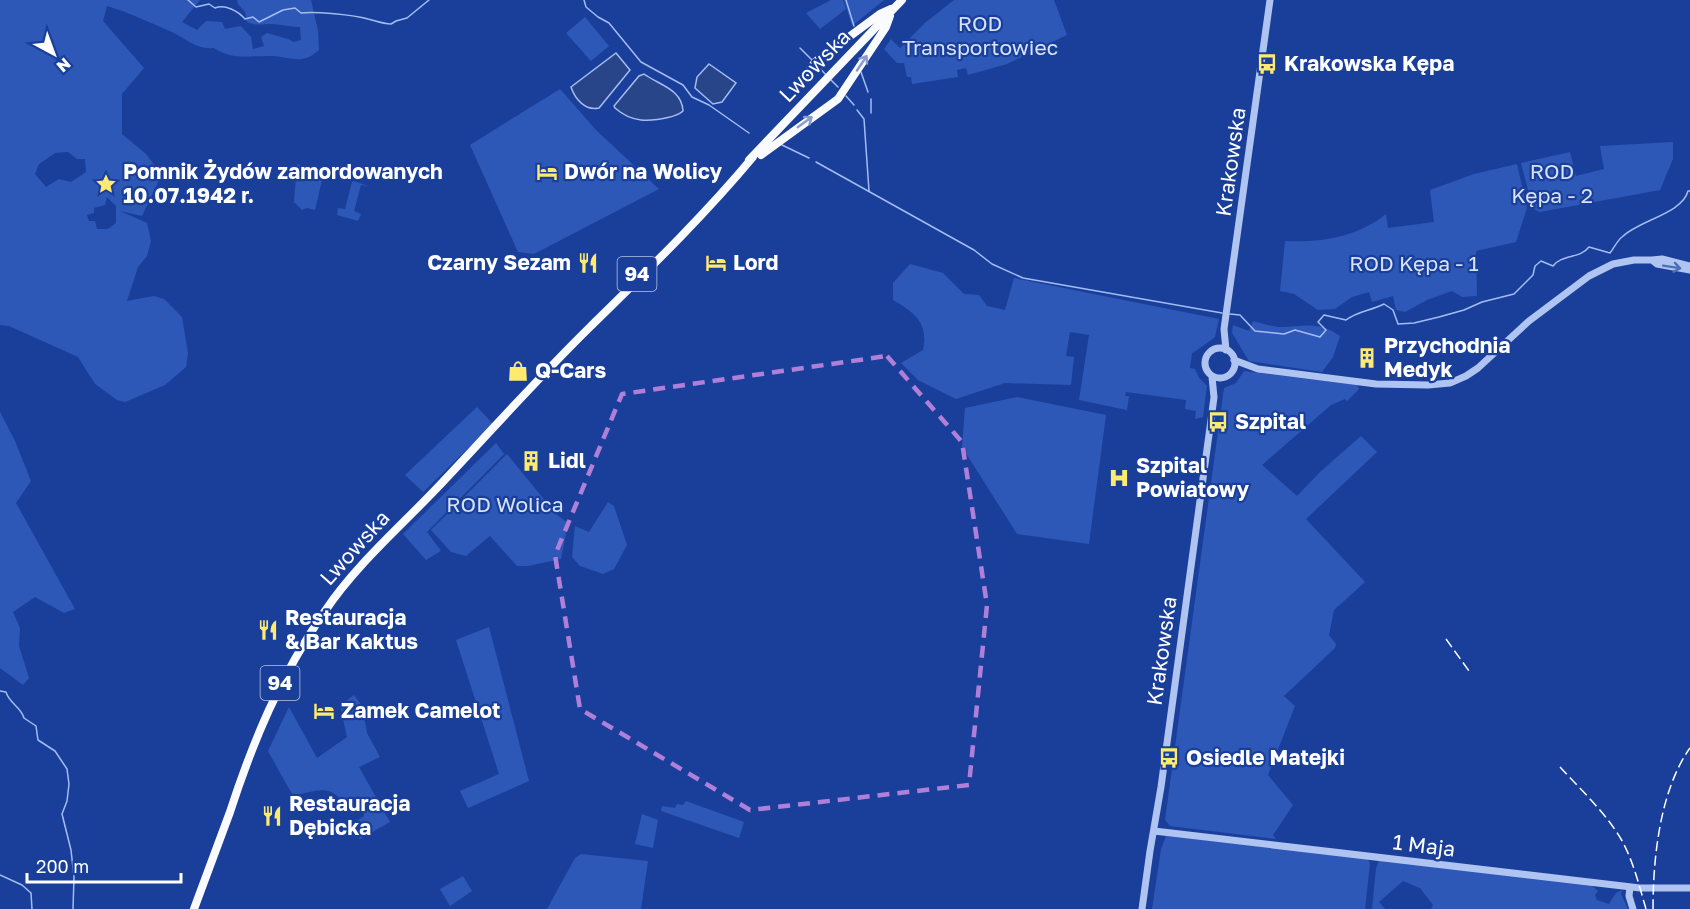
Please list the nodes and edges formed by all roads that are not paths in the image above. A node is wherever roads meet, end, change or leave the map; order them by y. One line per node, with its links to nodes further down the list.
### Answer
1 (1270, 0): 8 (street, Krakowska)
2 (897, 6): 3 (main road); 4 (main road, Lwowska / 94); 5 (main road, one-way to 2)
3 (808, 72)
4 (753, 156): 5 (main road, Lwowska / 94); 7 (main road, Lwowska / 94)
5 (740, 172): 7 (main road, Lwowska / 94)
6 (1690, 268): 12 (street)
7 (590, 327): 20 (main road, Lwowska / 94)
8 (1224, 329): 9 (street, Krakowska); 10 (street, Krakowska)
9 (1216, 349): 10 (street); 14 (street)
10 (1226, 350): 11 (street)
11 (1234, 360): 12 (street); 13 (street)
12 (1258, 369): 13 (street)
13 (1233, 370): 15 (street)
14 (1212, 376): 15 (street); 16 (street, Krakowska)
15 (1223, 378): 16 (street, Krakowska)
16 (1214, 398): 17 (street, Krakowska)
17 (1154, 831): 18 (street, 1 Maja); 21 (street, Krakowska)
18 (1630, 887): 19 (street, 1 Maja); 22 (street)
19 (1690, 888)
20 (194, 909)
21 (1142, 909)
22 (1633, 909)

